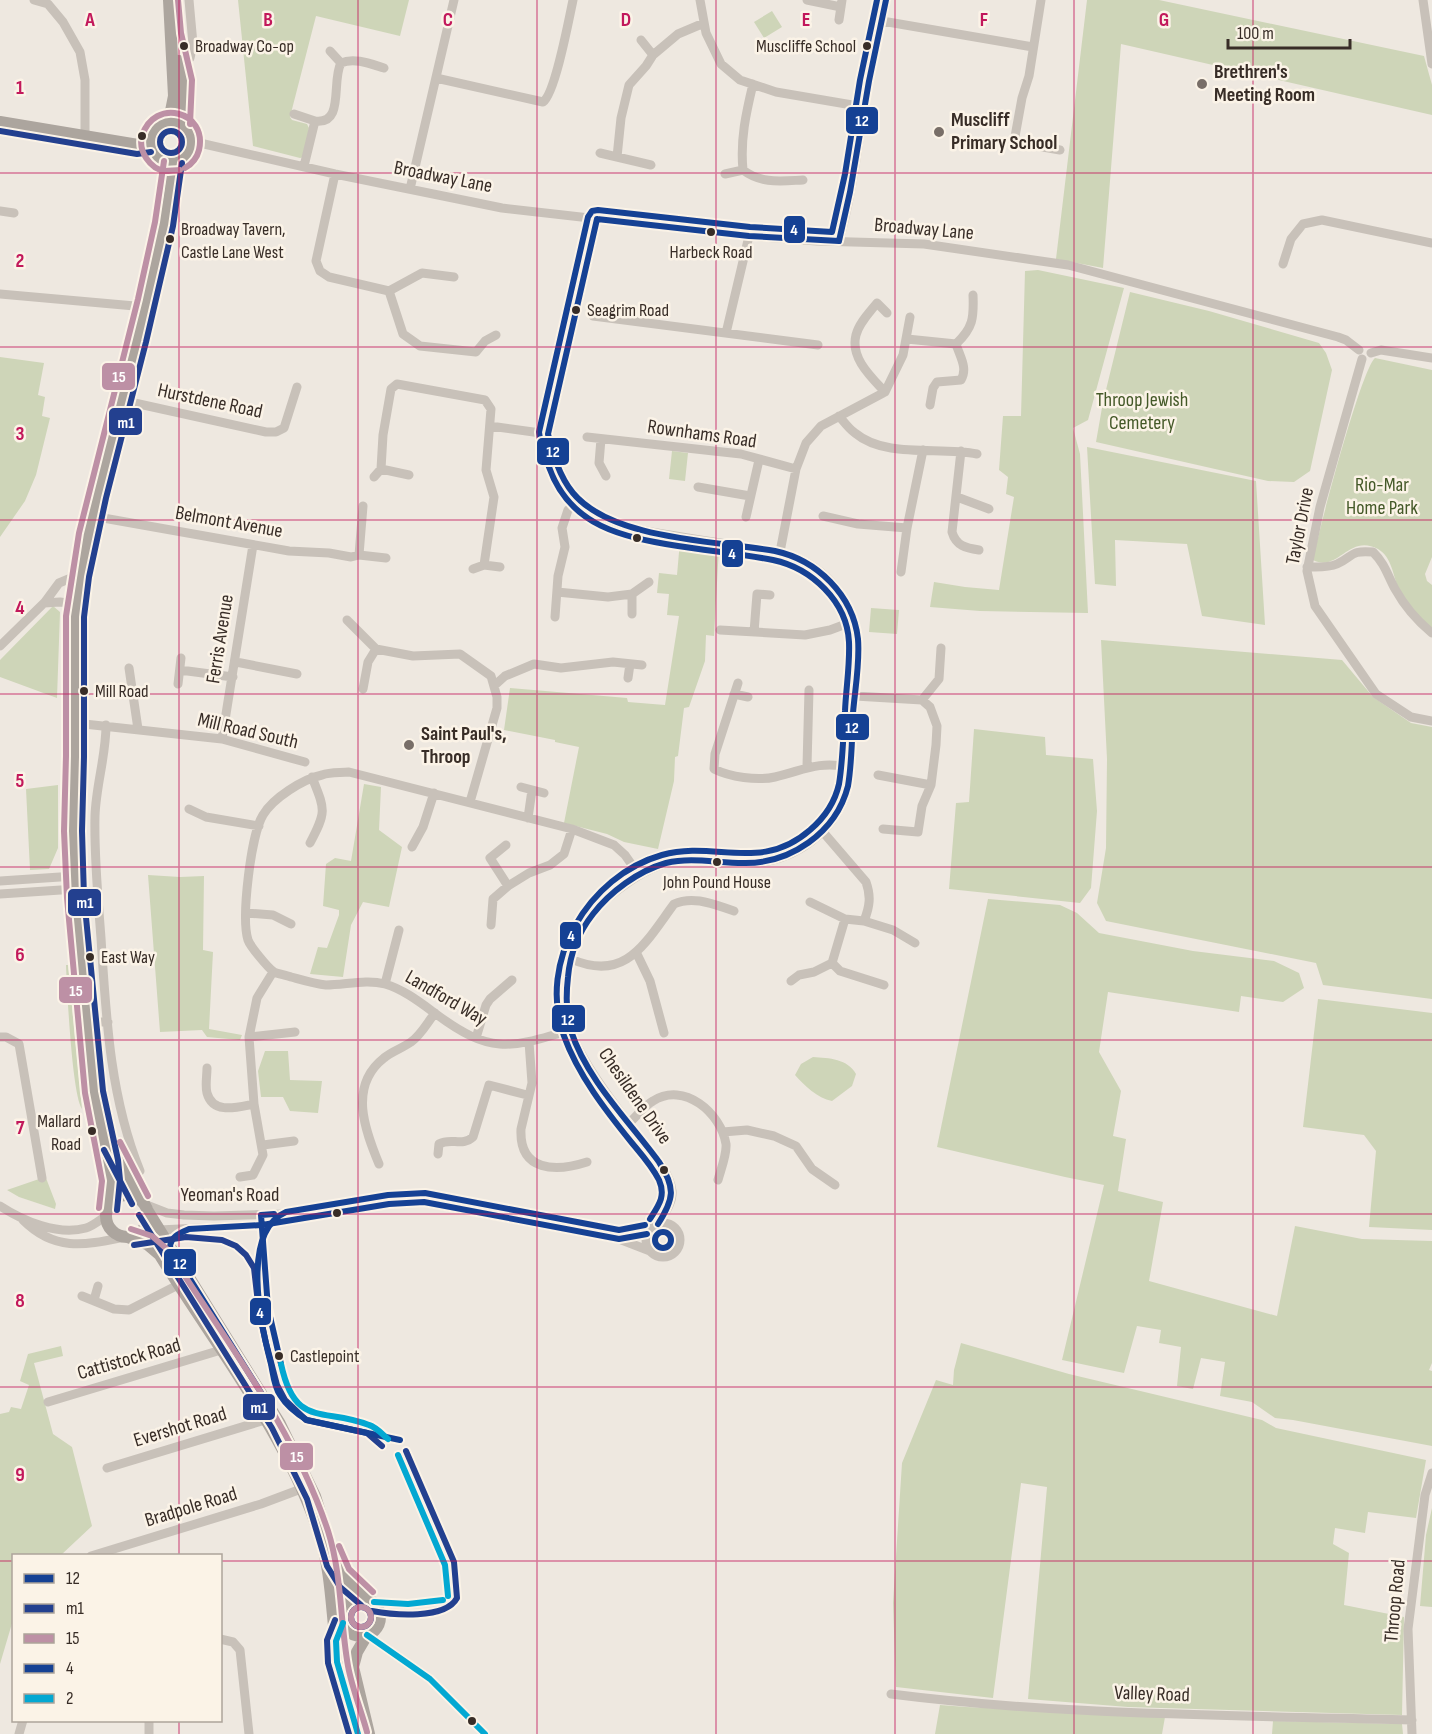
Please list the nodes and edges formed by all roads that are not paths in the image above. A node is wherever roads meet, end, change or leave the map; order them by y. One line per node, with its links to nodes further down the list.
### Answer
1 (34, 0): 31 (street)
2 (169, 0): 15 (main road)
3 (189, 0): 20 (street)
4 (454, 0): 24 (street)
5 (573, 0): 24 (street)
6 (700, 0): 14 (street)
7 (807, 0): 11 (street)
8 (886, 0): 13 (street)
9 (1041, 0): 17 (street)
10 (1423, 0): 22 (street)
11 (841, 4): 12 (street)
12 (839, 20)
13 (882, 21): 17 (street); 26 (street)
14 (704, 22): 19 (street); 25 (street)
15 (172, 34): 20 (main road); 30 (main road)
16 (641, 40): 19 (street)
17 (1033, 47): 34 (street)
18 (330, 51): 21 (street)
19 (653, 55): 36 (street)
20 (180, 63): 30 (main road)
21 (341, 63): 23 (street); 28 (street)
22 (1432, 64)
23 (384, 68)
24 (436, 78): 44 (street)
25 (753, 84): 26 (street); 40 (street)
26 (864, 107): 49 (street)
27 (294, 114): 28 (street)
28 (315, 121): 39 (street)
29 (0, 122): 31 (main road)
30 (175, 123): 32 (main road); 33 (main road)
31 (85, 136): 33 (main road)
32 (191, 141): 37 (main road); 39 (street, Broadway Lane)
33 (150, 143): 37 (main road)
34 (1060, 150)
35 (600, 153): 36 (street)
36 (617, 157): 38 (street)
37 (173, 162): 56 (main road)
38 (651, 165)
39 (304, 166): 41 (street, Broadway Lane)
40 (743, 170): 42 (street); 43 (street)
41 (335, 174): 44 (street, Broadway Lane); 53 (street)
42 (725, 174)
43 (803, 180)
44 (410, 189): 47 (street, Broadway Lane)
45 (0, 212): 46 (street)
46 (14, 213)
47 (597, 219): 48 (street, Broadway Lane); 73 (street, Chesildene Drive)
48 (749, 236): 49 (street, Broadway Lane); 60 (street)
49 (839, 241): 65 (street, Broadway Lane)
50 (1432, 243): 51 (street)
51 (1283, 264)
52 (454, 276): 53 (street)
53 (389, 291): 61 (street)
54 (0, 294): 56 (street)
55 (974, 295): 63 (street)
56 (146, 307): 69 (main road)
57 (887, 313): 68 (street)
58 (593, 316): 60 (street)
59 (910, 317): 62 (street)
60 (726, 333): 64 (street)
61 (496, 335)
62 (907, 339): 63 (street); 68 (street)
63 (956, 344): 70 (street)
64 (818, 345)
65 (1361, 355): 66 (street); 102 (street, Taylor Drive)
66 (1432, 358)
67 (297, 387): 69 (street, Hurstdene Road)
68 (885, 392): 71 (street)
69 (120, 400): 91 (main road)
70 (930, 405)
71 (839, 416): 76 (street); 81 (street)
72 (490, 426): 73 (street); 80 (street); 100 (street)
73 (548, 434): 88 (street, Chesildene Drive)
74 (587, 437): 75 (street, Rownhams Road)
75 (602, 439): 79 (street, Rownhams Road); 83 (street)
76 (923, 450): 77 (street); 94 (street)
77 (961, 451): 78 (street); 87 (street)
78 (977, 454)
79 (759, 460): 81 (street, Rownhams Road); 86 (street)
80 (381, 469): 82 (street); 84 (street)
81 (796, 469): 97 (street)
82 (409, 475)
83 (606, 476)
84 (374, 477)
85 (698, 487): 86 (street)
86 (750, 496): 93 (street)
87 (957, 497): 90 (street); 96 (street)
88 (579, 501): 97 (street, Chesildene Drive); 107 (street)
89 (363, 506): 98 (street)
90 (989, 509)
91 (92, 516): 95 (street, Belmont Avenue); 105 (main road)
92 (823, 516): 94 (street)
93 (746, 517)
94 (907, 528): 104 (street)
95 (253, 545): 98 (street, Belmont Avenue); 123 (street, Ferris Avenue)
96 (979, 550)
97 (780, 552): 115 (street, Chesildene Drive)
98 (359, 555): 99 (street, Belmont Avenue)
99 (386, 558)
100 (484, 565): 101 (street); 103 (street)
101 (500, 567)
102 (1307, 567): 118 (street); 140 (street, Taylor Drive)
103 (473, 569)
104 (901, 572)
105 (79, 579): 110 (street); 111 (main road)
106 (649, 582): 108 (street)
107 (557, 592): 108 (street); 113 (street)
108 (632, 594): 112 (street)
109 (770, 595): 117 (street)
110 (44, 603): 111 (street); 119 (street)
111 (76, 604): 141 (main road)
112 (632, 614)
113 (555, 617)
114 (347, 620): 121 (street)
115 (854, 621): 117 (street); 137 (street, Chesildene Drive)
116 (720, 630): 117 (street)
117 (754, 632)
118 (1432, 633)
119 (0, 646)
120 (941, 648): 139 (street)
121 (376, 649): 133 (street); 134 (street)
122 (181, 658): 127 (street)
123 (236, 662): 128 (street); 129 (street, Ferris Avenue)
124 (630, 663): 125 (street); 130 (street); 133 (street)
125 (642, 665)
126 (129, 668): 143 (street)
127 (180, 670): 129 (street); 132 (street)
128 (297, 674)
129 (233, 677): 144 (street, Ferris Avenue)
130 (628, 678)
131 (738, 683): 136 (street)
132 (178, 684)
133 (495, 685): 155 (street)
134 (363, 689)
135 (809, 690): 146 (street)
136 (734, 694): 138 (street); 146 (street)
137 (855, 696): 139 (street); 147 (street, Chesildene Drive)
138 (748, 697)
139 (922, 700): 150 (street)
140 (1432, 721)
141 (75, 723): 142 (street, Mill Road South); 166 (main road)
142 (106, 725): 143 (street, Mill Road South); 190 (street)
143 (138, 729): 144 (street, Mill Road South)
144 (222, 739): 145 (street, Mill Road South)
145 (305, 762)
146 (807, 766): 147 (street)
147 (850, 766): 161 (street, Chesildene Drive)
148 (878, 775): 150 (street)
149 (312, 777): 153 (street); 158 (street); 162 (street)
150 (931, 785): 159 (street)
151 (521, 787): 152 (street)
152 (532, 790): 154 (street); 157 (street)
153 (434, 793): 155 (street); 164 (street)
154 (544, 793)
155 (470, 802): 157 (street)
156 (189, 809): 158 (street)
157 (528, 818): 160 (street)
158 (259, 826): 173 (street)
159 (883, 829)
160 (572, 830): 165 (street); 168 (street)
161 (823, 832): 165 (street, Chesildene Drive); 175 (street)
162 (310, 843)
163 (506, 845): 168 (street)
164 (412, 847)
165 (639, 875): 181 (street, Chesildene Drive)
166 (75, 876): 167 (street); 169 (main road)
167 (0, 882)
168 (508, 886): 177 (street)
169 (76, 889): 170 (street); 189 (main road)
170 (0, 894)
171 (810, 902): 174 (street)
172 (735, 911): 180 (street)
173 (246, 913): 176 (street); 183 (street)
174 (845, 919): 175 (street); 182 (street)
175 (864, 921): 179 (street)
176 (291, 924)
177 (491, 925)
178 (399, 930): 186 (street)
179 (915, 943)
180 (636, 952): 181 (street); 193 (street)
181 (571, 959): 191 (street, Chesildene Drive)
182 (832, 963): 185 (street); 187 (street)
183 (273, 972): 186 (street, Landford Way); 194 (street)
184 (512, 980): 196 (street)
185 (791, 981)
186 (385, 984): 188 (street, Landford Way)
187 (884, 984)
188 (435, 1013): 196 (street, Landford Way); 208 (street)
189 (87, 1022): 190 (street); 202 (main road)
190 (108, 1022): 209 (street)
191 (571, 1030): 197 (street, Landford Way); 201 (street, Chesildene Drive)
192 (295, 1032): 194 (street)
193 (664, 1033)
194 (249, 1036): 200 (street)
195 (0, 1037): 211 (street)
196 (476, 1038): 197 (street, Landford Way)
197 (529, 1042): 199 (street)
198 (207, 1068): 200 (street)
199 (527, 1095): 206 (street); 207 (street)
200 (254, 1104): 205 (street)
201 (629, 1123): 203 (street); 214 (street, Chesildene Drive)
202 (102, 1127): 215 (main road); 218 (main road)
203 (723, 1132): 212 (street); 213 (street)
204 (294, 1141): 205 (street)
205 (263, 1145): 210 (street)
206 (438, 1154)
207 (588, 1162)
208 (379, 1164)
209 (140, 1171)
210 (240, 1177)
211 (42, 1178)
212 (718, 1180)
213 (835, 1185)
214 (670, 1202): 220 (street); 221 (street, Chesildene Drive)
215 (144, 1204): 216 (street, Yeoman's Road); 218 (main road); 223 (main road); 225 (main road)
216 (389, 1204): 222 (street, Yeoman's Road); 226 (street, Yeoman's Road)
217 (0, 1206): 219 (street)
218 (107, 1213): 219 (street); 225 (main road)
219 (22, 1218): 225 (street)
220 (658, 1224): 221 (street); 224 (street)
221 (675, 1228): 228 (street)
222 (189, 1229): 223 (street, Yeoman's Road); 227 (street, Yeoman's Road)
223 (159, 1230): 225 (street, Yeoman's Road); 227 (main road)
224 (647, 1234): 226 (street, Yeoman's Road); 228 (street)
225 (128, 1236): 229 (main road)
226 (619, 1239): 228 (street, Yeoman's Road)
227 (170, 1247): 240 (main road)
228 (650, 1251)
229 (178, 1285): 232 (street); 233 (main road)
230 (98, 1286): 232 (street)
231 (82, 1296): 232 (street)
232 (94, 1300)
233 (220, 1350): 234 (street, Cattistock Road); 235 (main road)
234 (48, 1402)
235 (265, 1419): 236 (street, Evershot Road); 238 (main road)
236 (107, 1468)
237 (1432, 1473): 247 (street, Throop Road)
238 (301, 1489): 239 (street, Bradpole Road); 241 (main road)
239 (98, 1554)
240 (366, 1598): 242 (main road); 243 (main road)
241 (333, 1602): 242 (main road); 245 (main road)
242 (342, 1619): 243 (main road); 245 (main road)
243 (367, 1635): 250 (main road); 251 (street)
244 (222, 1639): 248 (street)
245 (336, 1641): 249 (main road)
246 (891, 1694): 247 (street, Valley Road)
247 (1412, 1720): 252 (street, Throop Road)
248 (249, 1734)
249 (358, 1734)
250 (369, 1734)
251 (485, 1734)
252 (1412, 1734)

